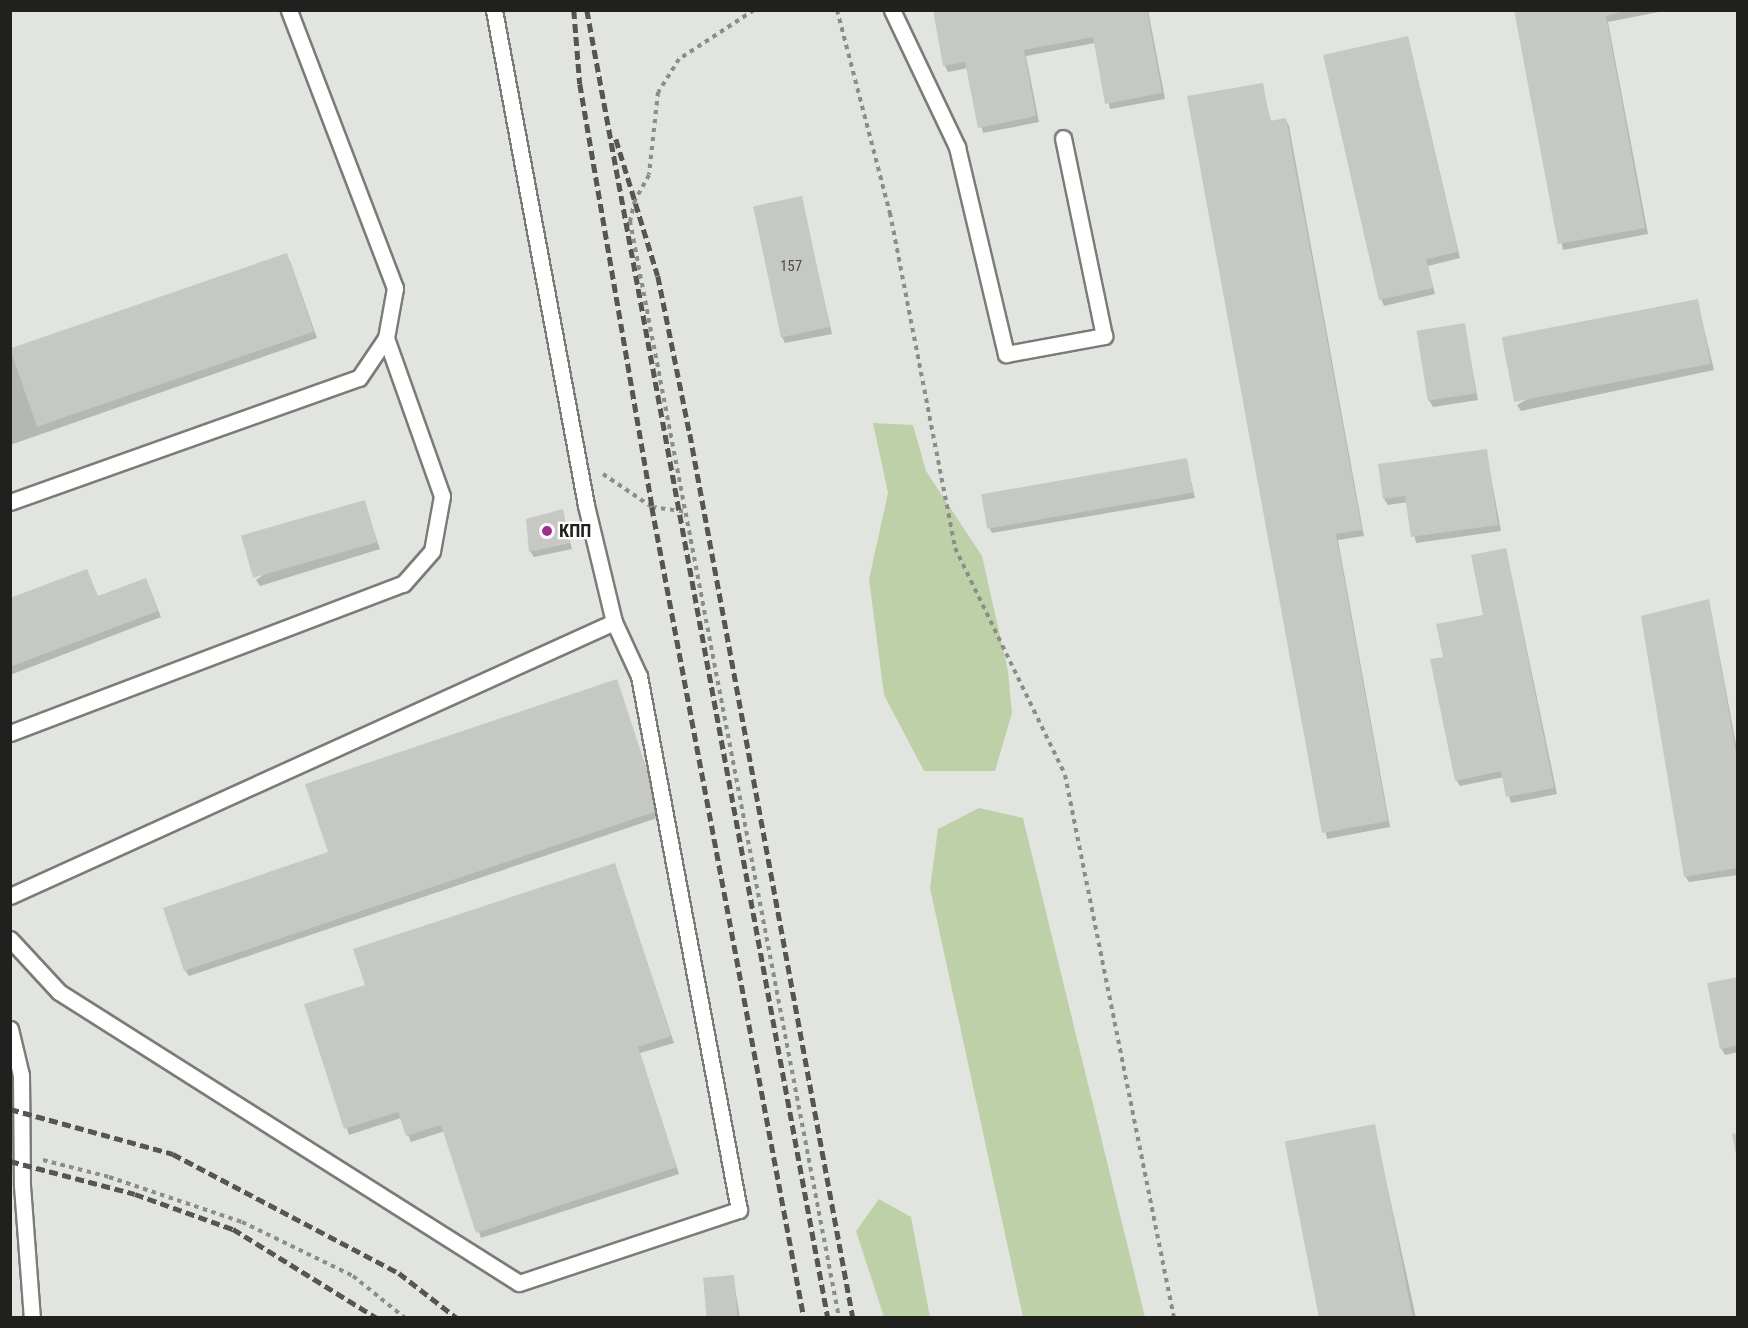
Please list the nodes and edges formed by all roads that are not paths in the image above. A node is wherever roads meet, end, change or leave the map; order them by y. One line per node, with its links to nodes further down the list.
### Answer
1 (289, 10): 5 (lane)
2 (494, 10): 7 (lane)
3 (892, 10): 4 (lane)
4 (1063, 138)
5 (386, 338): 6 (lane); 8 (lane)
6 (10, 502)
7 (614, 622): 9 (lane); 10 (lane)
8 (10, 733)
9 (10, 896)
10 (10, 939)
11 (10, 1029): 12 (lane)
12 (32, 1317)

